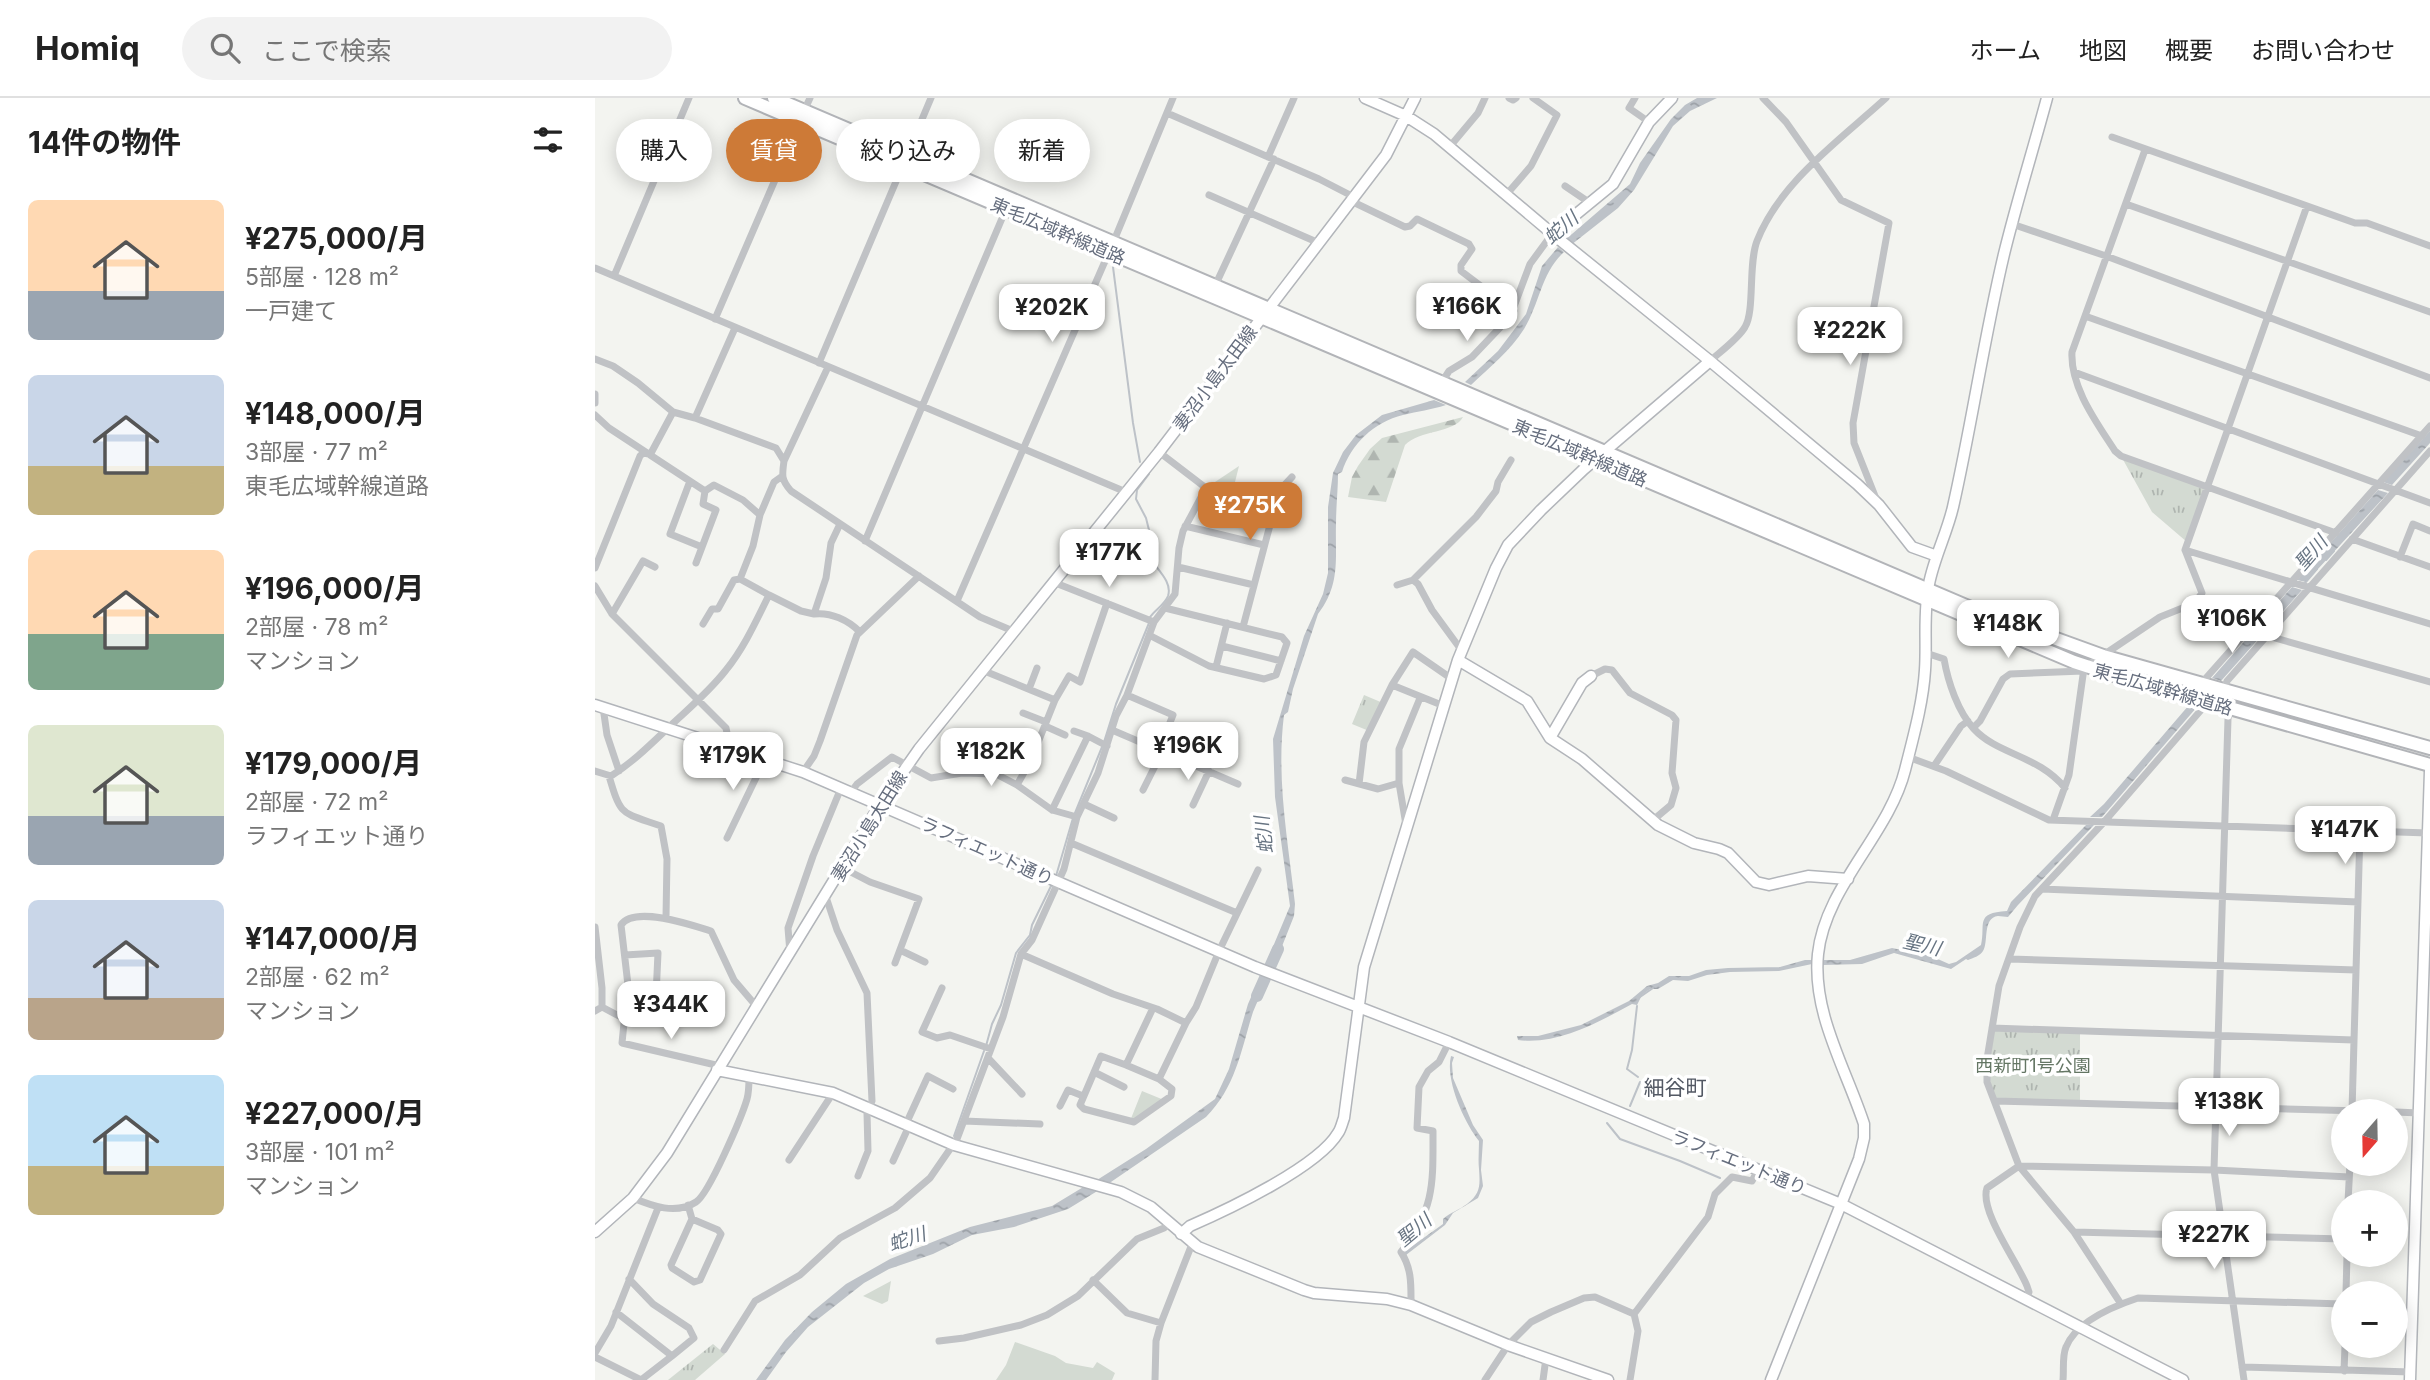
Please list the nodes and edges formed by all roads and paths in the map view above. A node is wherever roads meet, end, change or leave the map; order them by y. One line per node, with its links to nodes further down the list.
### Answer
1 (689, 98): 50 (street)
2 (745, 98): 20 (highway, 東毛広域幹線道路)
3 (774, 98): 20 (highway, 東毛広域幹線道路)
4 (810, 98): 20 (street)
5 (931, 98): 22 (street)
6 (1173, 98): 19 (street)
7 (1294, 98): 28 (street)
8 (1365, 98): 21 (street)
9 (1415, 98): 21 (street, 妻沼小島太田線)
10 (1485, 98): 26 (street)
11 (1509, 98): 12 (street)
12 (1516, 98)
13 (1533, 98): 35 (street)
14 (1635, 98): 23 (street)
15 (1672, 98): 23 (street)
16 (1763, 98): 29 (street)
17 (1886, 98): 29 (street)
18 (2047, 98): 42 (street)
19 (1167, 113): 28 (street); 46 (street)
20 (802, 116): 24 (highway, 東毛広域幹線道路); 56 (street)
21 (1406, 116): 26 (street); 36 (street, 妻沼小島太田線)
22 (922, 119)
23 (1649, 122): 37 (street)
24 (836, 131)
25 (2112, 137): 27 (street)
26 (1453, 149): 35 (street)
27 (2145, 150): 38 (street); 39 (street)
28 (1271, 158): 36 (street); 41 (street)
29 (1814, 164): 60 (street); 94 (street)
30 (896, 182): 61 (street)
31 (950, 182): 40 (highway, 東毛広域幹線道路)
32 (956, 182): 46 (highway, 東毛広域幹線道路)
33 (1565, 186): 37 (street)
34 (1209, 195): 41 (street)
35 (1506, 195): 43 (street)
36 (1353, 199): 44 (street, 妻沼小島太田線); 52 (street)
37 (1590, 203): 43 (street)
38 (2126, 204): 47 (street); 48 (street)
39 (2307, 206): 45 (street); 48 (street)
40 (1006, 209): 46 (highway, 東毛広域幹線道路); 69 (street)
41 (1249, 213): 44 (street); 51 (street)
42 (2012, 224): 47 (street); 107 (street)
43 (1554, 235): 52 (street); 60 (street)
44 (1319, 243): 54 (street, 妻沼小島太田線)
45 (2430, 246)
46 (1111, 248): 51 (highway, 東毛広域幹線道路); 54 (highway, 東毛広域幹線道路); 76 (street)
47 (2106, 256): 55 (street); 57 (street)
48 (2287, 263): 53 (street); 57 (street)
49 (595, 268): 50 (street)
50 (614, 276): 56 (street)
51 (1215, 286): 54 (highway, 東毛広域幹線道路)
52 (1514, 311): 66 (street)
53 (2430, 312)
54 (1265, 313): 66 (highway, 東毛広域幹線道路); 78 (street, 妻沼小島太田線)
55 (2085, 316): 63 (street); 64 (street)
56 (715, 319): 58 (street)
57 (2267, 319): 64 (street); 65 (street)
58 (735, 328): 61 (street); 72 (street)
59 (595, 359): 70 (street)
60 (1710, 361): 80 (street); 94 (street)
61 (819, 363): 62 (street)
62 (828, 367): 69 (street); 82 (street)
63 (2074, 372): 74 (street); 87 (street)
64 (2247, 373): 74 (street); 75 (street)
65 (2430, 379)
66 (1439, 385): 80 (highway, 東毛広域幹線道路)
67 (595, 394): 68 (street)
68 (595, 403)
69 (922, 407): 76 (street); 102 (street)
70 (673, 412): 72 (street); 79 (street)
71 (595, 415): 79 (street)
72 (695, 418): 82 (street)
73 (2430, 426): 75 (street)
74 (2227, 430): 86 (street); 87 (street)
75 (2422, 436): 86 (street)
76 (1024, 449): 91 (street); 125 (street)
77 (2430, 451): 89 (street)
78 (1159, 452): 88 (street); 91 (street, 妻沼小島太田線)
79 (650, 454): 85 (street); 113 (street)
80 (1601, 455): 124 (highway, 東毛広域幹線道路); 141 (street)
81 (1511, 460): 116 (street)
82 (784, 461): 83 (street)
83 (781, 477): 95 (street); 96 (street)
84 (1292, 477): 93 (street)
85 (691, 481): 90 (street); 104 (street)
86 (2380, 484): 89 (street); 99 (street)
87 (2207, 486): 99 (street); 105 (street)
88 (1206, 488): 93 (street); 97 (street)
89 (2394, 489): 92 (street); 100 (street)
90 (705, 491): 95 (street); 104 (street)
91 (1126, 492): 101 (street, 妻沼小島太田線)
92 (2430, 503)
93 (1275, 504): 103 (street)
94 (1879, 505): 107 (street)
95 (760, 515): 115 (street)
96 (840, 524): 102 (street); 129 (street)
97 (1185, 526): 103 (street); 111 (street)
98 (2430, 531): 108 (street)
99 (2336, 533): 118 (street)
100 (2352, 539): 108 (street); 122 (street)
101 (1087, 540): 106 (street); 117 (street, 妻沼小島太田線)
102 (865, 541): 114 (street)
103 (1264, 545): 119 (street)
104 (702, 547): 109 (street)
105 (2185, 550): 118 (street); 142 (street)
106 (1126, 554)
107 (1937, 556): 124 (street)
108 (2400, 556): 112 (street)
109 (696, 563)
110 (655, 567): 128 (street)
111 (1178, 567): 119 (street); 127 (street)
112 (2430, 567)
113 (595, 568)
114 (919, 576): 125 (street); 136 (street)
115 (740, 579): 123 (street); 132 (street)
116 (1413, 580): 120 (street); 141 (street)
117 (1053, 582): 126 (street); 135 (street, 妻沼小島太田線)
118 (2294, 582): 122 (street); 152 (street)
119 (1254, 585): 134 (street)
120 (1398, 585)
121 (595, 586): 128 (street)
122 (2309, 587): 133 (street); 138 (street)
123 (769, 595): 129 (street); 158 (street)
124 (1927, 595): 140 (street); 142 (highway, 東毛広域幹線道路); 146 (highway, 東毛広域幹線道路)
125 (957, 601): 135 (street)
126 (1107, 603): 130 (street); 156 (street)
127 (1165, 608): 130 (street); 131 (street)
128 (612, 614): 158 (street)
129 (814, 614): 136 (street)
130 (1154, 622): 137 (street)
131 (1227, 623): 134 (street); 139 (street)
132 (703, 624)
133 (2430, 624)
134 (1243, 627): 143 (street)
135 (1013, 631): 147 (street, 妻沼小島太田線)
136 (860, 632): 184 (street)
137 (1149, 635): 144 (street); 154 (street)
138 (2268, 636): 150 (street); 152 (street)
139 (1222, 646): 143 (street); 144 (street)
140 (1926, 653): 164 (street); 175 (street)
141 (1460, 655): 149 (street); 170 (street)
142 (2103, 656): 146 (street); 152 (highway, 東毛広域幹線道路)
143 (1281, 661): 144 (street)
144 (1216, 667)
145 (1037, 668): 153 (street)
146 (2084, 668): 157 (highway, 東毛広域幹線道路); 164 (street); 191 (street)
147 (982, 670): 153 (street); 177 (street, 妻沼小島太田線)
148 (1591, 676): 170 (street); 201 (street)
149 (1452, 679): 151 (street); 160 (street)
150 (2430, 682)
151 (1392, 685): 155 (street); 189 (street)
152 (2217, 688): 161 (street); 173 (highway, 東毛広域幹線道路)
153 (1029, 689): 156 (street)
154 (1127, 695): 166 (street); 174 (street)
155 (1420, 698): 160 (street); 187 (street)
156 (1055, 700): 163 (street)
157 (2202, 700): 161 (highway, 東毛広域幹線道路); 202 (street)
158 (697, 701): 165 (street); 171 (street)
159 (599, 706): 165 (street, ラフィエット通り); 181 (street)
160 (1444, 706): 203 (street)
161 (2230, 708): 178 (highway, 東毛広域幹線道路); 204 (street)
162 (1023, 713): 163 (street)
163 (1045, 724): 168 (street); 190 (street)
164 (1970, 724): 179 (street); 191 (street)
165 (668, 728): 171 (street, ラフィエット通り); 181 (street)
166 (1112, 730): 172 (street); 174 (street)
167 (1074, 731): 169 (street)
168 (1065, 735)
169 (1088, 736): 172 (street); 197 (street)
170 (1550, 738): 201 (street)
171 (722, 746): 176 (street, ラフィエット通り)
172 (1107, 746): 194 (street)
173 (2430, 748)
174 (1160, 751): 182 (street); 193 (street)
175 (1908, 757): 179 (street); 211 (street)
176 (765, 759): 184 (street, ラフィエット通り); 207 (street)
177 (908, 765): 190 (street); 192 (street); 195 (street, 妻沼小島太田線)
178 (2430, 765)
179 (1934, 766): 200 (street)
180 (595, 771): 185 (street)
181 (619, 771): 185 (street)
182 (1209, 771): 188 (street); 196 (street)
183 (2430, 771): 206 (street)
184 (803, 772): 192 (street, ラフィエット通り)
185 (609, 776): 218 (street)
186 (1345, 780): 189 (street)
187 (1399, 783): 189 (street); 203 (street)
188 (1238, 784)
189 (1359, 784)
190 (1017, 785): 197 (street)
191 (2065, 788): 200 (street)
192 (846, 790): 195 (street, ラフィエット通り); 222 (street)
193 (1143, 790)
194 (1084, 804): 198 (street); 199 (street)
195 (880, 805): 209 (street, 妻沼小島太田線); 212 (street, ラフィエット通り)
196 (1193, 805)
197 (1052, 810): 198 (street)
198 (1077, 817): 208 (street)
199 (1114, 818)
200 (2053, 820): 202 (street)
201 (1652, 821): 211 (street)
202 (2101, 822): 204 (street); 213 (street)
203 (1407, 826): 235 (street)
204 (2225, 826): 205 (street); 214 (street)
205 (2360, 831): 206 (street); 216 (street)
206 (2428, 834): 261 (street)
207 (727, 838)
208 (1071, 843): 212 (street); 217 (street)
209 (843, 868): 215 (street, 妻沼小島太田線); 220 (street)
210 (1258, 870): 217 (street)
211 (1848, 879): 275 (street)
212 (1058, 882): 221 (street, ラフィエット通り); 223 (street)
213 (2042, 889): 214 (street); 225 (street)
214 (2223, 896): 216 (street); 228 (street)
215 (826, 897): 222 (street, 妻沼小島太田線); 258 (street)
216 (2358, 902): 229 (street)
217 (1237, 913): 221 (street)
218 (666, 916): 224 (street); 232 (street)
219 (595, 927): 234 (street)
220 (900, 950): 226 (street); 227 (street)
221 (1219, 951): 235 (street, ラフィエット通り); 237 (street)
222 (790, 954): 232 (street, 妻沼小島太田線)
223 (1021, 954): 233 (street); 242 (street)
224 (625, 955): 231 (street); 231 (street)
225 (2010, 959): 228 (street); 238 (street)
226 (925, 962)
227 (895, 963)
228 (2220, 966): 229 (street); 239 (street)
229 (2356, 970): 240 (street)
230 (942, 988): 242 (street)
231 (627, 994): 236 (street)
232 (757, 1007): 245 (street, 妻沼小島太田線)
233 (1153, 1008): 237 (street); 244 (street)
234 (598, 1009): 236 (street)
235 (1358, 1009): 241 (street, ラフィエット通り); 282 (street)
236 (625, 1013): 245 (street)
237 (1186, 1023): 248 (street)
238 (1992, 1028): 239 (street); 255 (street)
239 (2218, 1036): 240 (street); 257 (street)
240 (2354, 1040): 254 (street)
241 (1449, 1042): 269 (street, ラフィエット通り); 292 (street)
242 (991, 1049): 243 (street)
243 (988, 1058): 252 (street); 262 (street)
244 (1126, 1065): 246 (street); 248 (street)
245 (718, 1068): 247 (street); 274 (street, 妻沼小島太田線)
246 (1094, 1072): 249 (street); 253 (street)
247 (749, 1077): 251 (street); 276 (street)
248 (1159, 1080): 253 (street)
249 (1124, 1087)
250 (953, 1089): 264 (street)
251 (833, 1093): 258 (street); 266 (street)
252 (1022, 1094)
253 (1083, 1096): 256 (street)
254 (2352, 1099)
255 (1995, 1101): 257 (street); 268 (street)
256 (1060, 1106)
257 (2215, 1106): 259 (street); 270 (street)
258 (869, 1107): 264 (street); 271 (street)
259 (2331, 1110)
260 (2408, 1113): 261 (street)
261 (2419, 1113): 306 (street)
262 (964, 1121): 263 (street); 265 (street)
263 (1040, 1124)
264 (908, 1125): 265 (street); 267 (street)
265 (954, 1145): 279 (street); 299 (street)
266 (789, 1160)
267 (894, 1161)
268 (2019, 1166): 270 (street); 281 (street); 288 (street)
269 (1758, 1170): 275 (street, ラフィエット通り); 294 (street)
270 (2214, 1170): 272 (street); 283 (street)
271 (858, 1176)
272 (2349, 1177): 273 (street)
273 (2349, 1190)
274 (633, 1198): 277 (street); 280 (street, 妻沼小島太田線)
275 (1841, 1204): 288 (street, ラフィエット通り); 313 (street)
276 (688, 1205): 277 (street); 278 (street)
277 (658, 1208): 286 (street)
278 (692, 1219): 278 (street)
279 (1170, 1223): 282 (street); 287 (street)
280 (595, 1232)
281 (2074, 1232): 283 (street); 290 (street)
282 (1181, 1234): 285 (street)
283 (2223, 1236): 284 (street); 289 (street)
284 (2331, 1239)
285 (1192, 1244): 292 (street); 295 (street)
286 (629, 1279): 293 (street); 301 (street)
287 (1093, 1280): 295 (street); 297 (street)
288 (2027, 1300): 296 (street, ラフィエット通り)
289 (2232, 1301): 290 (street); 291 (street); 304 (street)
290 (2121, 1304): 296 (street)
291 (2331, 1304)
292 (1411, 1305): 298 (street)
293 (616, 1312): 300 (street); 301 (street)
294 (1634, 1314): 298 (street); 312 (street)
295 (1161, 1323): 308 (street)
296 (2080, 1328): 314 (street); 315 (street, ラフィエット通り)
297 (939, 1341)
298 (1508, 1345): 302 (street); 309 (street)
299 (724, 1350)
300 (595, 1355): 307 (street)
301 (672, 1356): 307 (street)
302 (1546, 1358): 310 (street); 311 (street)
303 (2345, 1358): 305 (street)
304 (2242, 1367): 305 (street); 316 (street)
305 (2344, 1371): 306 (street)
306 (2410, 1376)
307 (641, 1380)
308 (1155, 1380)
309 (1485, 1380)
310 (1543, 1380)
311 (1608, 1380)
312 (1630, 1380)
313 (1771, 1380)
314 (2063, 1380)
315 (2183, 1380)
316 (2244, 1380)

